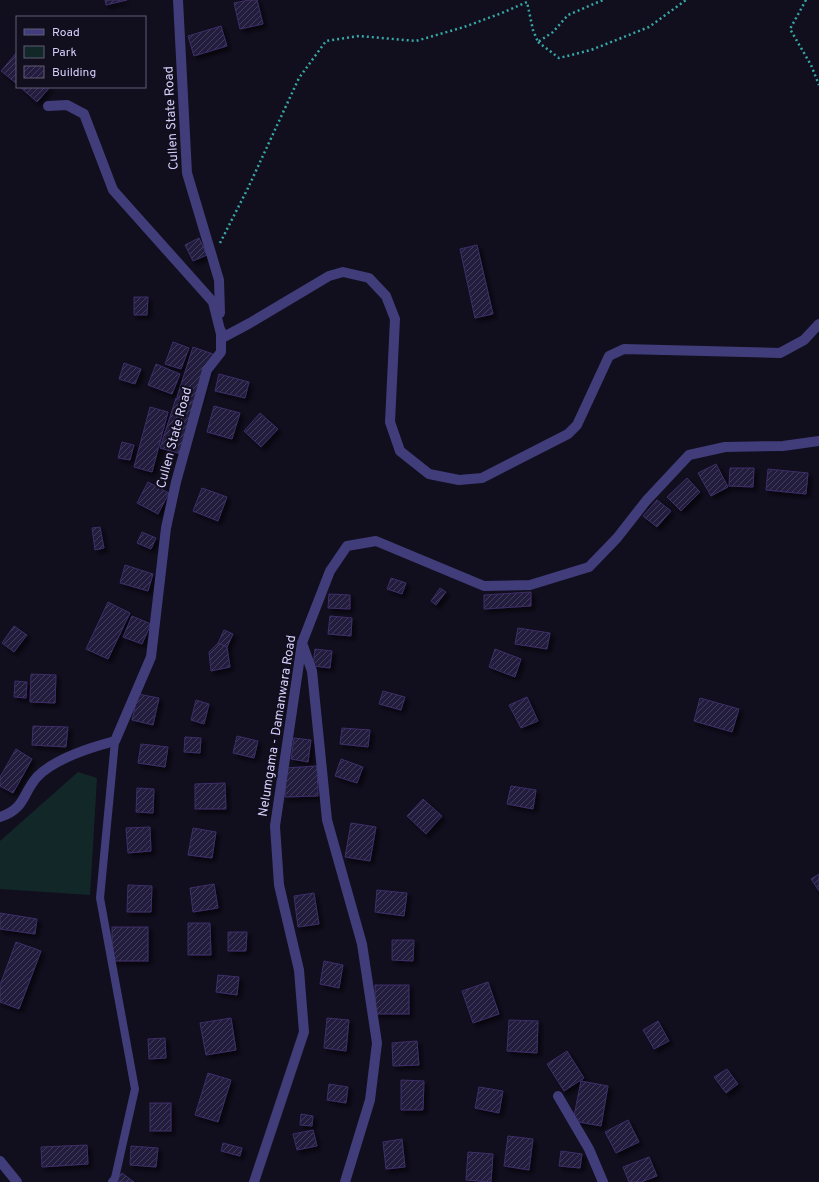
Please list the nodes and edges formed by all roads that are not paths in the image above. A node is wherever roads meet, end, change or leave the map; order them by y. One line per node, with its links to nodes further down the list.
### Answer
1 (178, 0): 4 (street, Cullen State Road)
2 (48, 106): 4 (street)
3 (819, 324): 4 (street)
4 (222, 338): 7 (street, Cullen State Road)
5 (819, 441): 6 (street, Nelumgama - Damanwara Road)
6 (302, 643): 13 (street, Nelumgama - Damanwara Road); 14 (street)
7 (115, 742): 8 (street); 12 (lane)
8 (0, 817)
9 (558, 1096): 15 (street)
10 (0, 1161): 11 (street)
11 (17, 1182)
12 (112, 1182)
13 (254, 1182)
14 (345, 1182)
15 (603, 1182)

